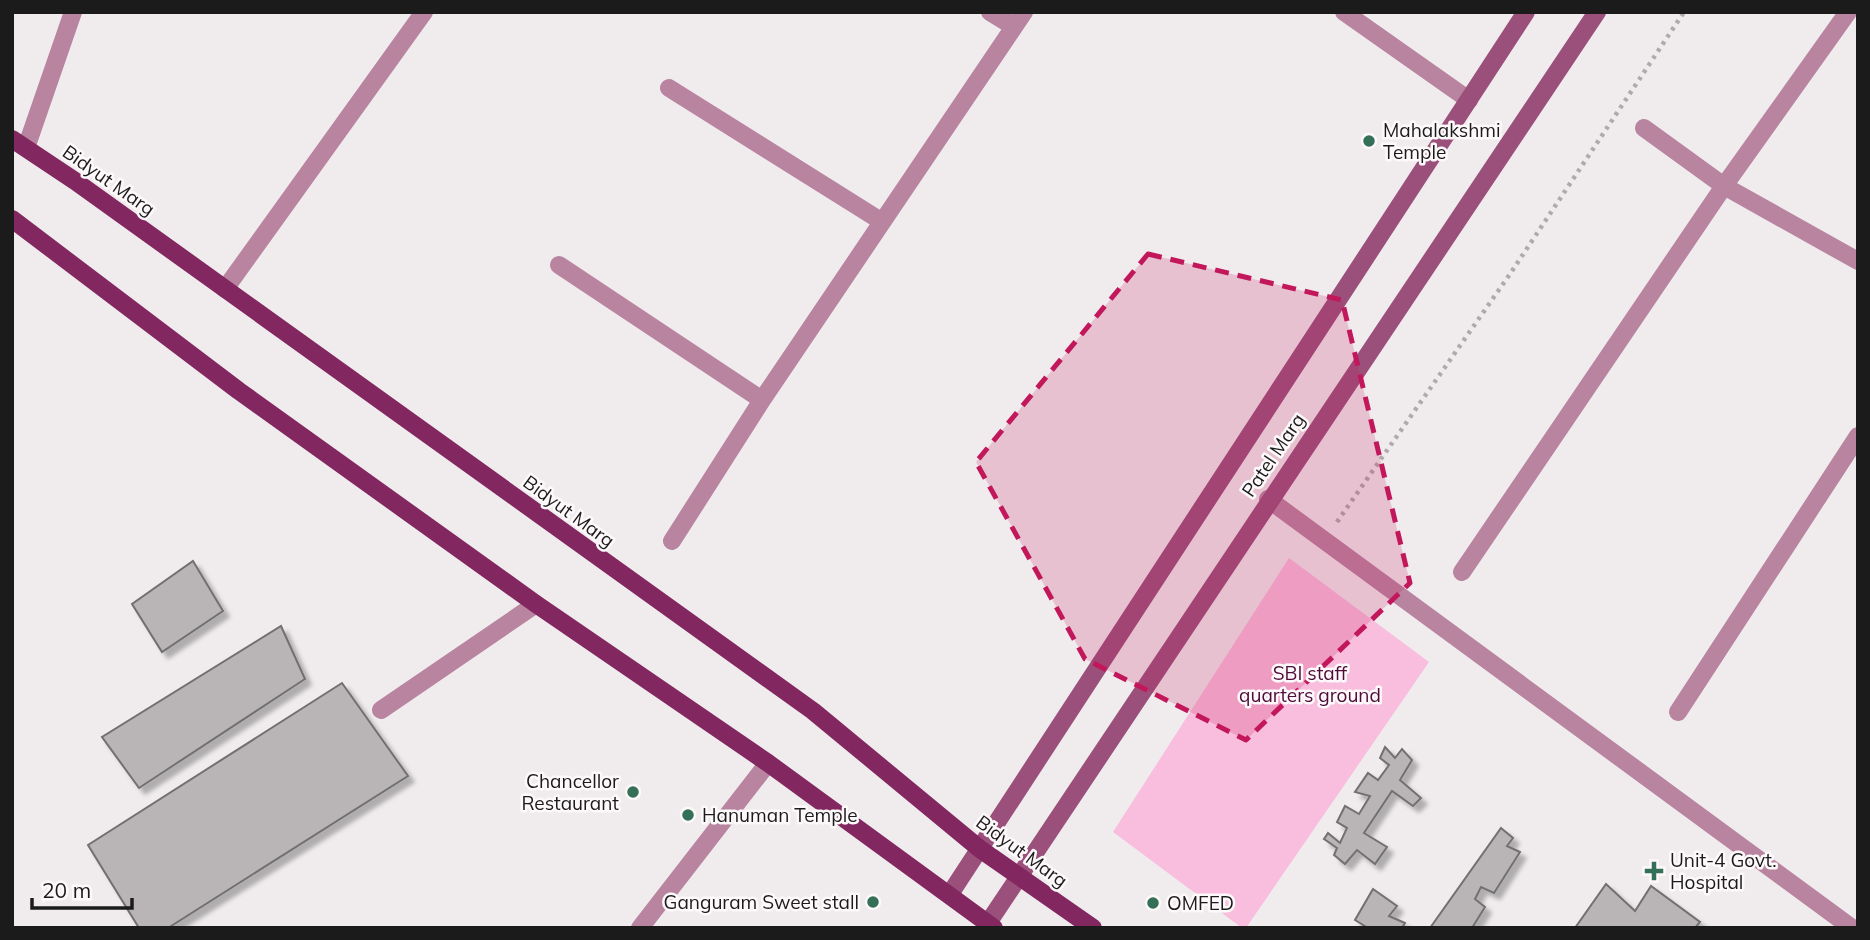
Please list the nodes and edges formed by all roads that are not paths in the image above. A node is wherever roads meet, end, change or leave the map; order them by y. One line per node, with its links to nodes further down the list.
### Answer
1 (73, 12): 12 (street)
2 (424, 12): 18 (street)
3 (990, 12): 8 (street)
4 (1344, 12): 10 (street)
5 (1526, 12): 10 (street, Patel Marg)
6 (1597, 12): 21 (street, Patel Marg)
7 (1847, 12): 13 (street)
8 (1018, 19): 15 (street)
9 (668, 88): 15 (street)
10 (1469, 100): 28 (street, Patel Marg)
11 (1644, 128): 13 (street)
12 (19, 144): 18 (main road, Bidyut Marg)
13 (1724, 186): 16 (street); 23 (street)
14 (12, 219): 24 (main road)
15 (881, 221): 19 (street)
16 (1858, 261)
17 (559, 265): 19 (street)
18 (225, 289): 28 (main road, Bidyut Marg)
19 (762, 400): 22 (street)
20 (1858, 436): 26 (street)
21 (1268, 499): 29 (street, Patel Marg); 34 (street)
22 (672, 541)
23 (1462, 572)
24 (536, 604): 25 (street); 27 (main road)
25 (381, 710)
26 (1678, 712)
27 (768, 763): 30 (main road); 32 (street)
28 (980, 849): 29 (main road, Bidyut Marg); 30 (street)
29 (1021, 876): 31 (street, Patel Marg); 33 (main road, Bidyut Marg)
30 (950, 894): 31 (main road)
31 (991, 925)
32 (640, 928)
33 (1093, 928)
34 (1852, 928)

